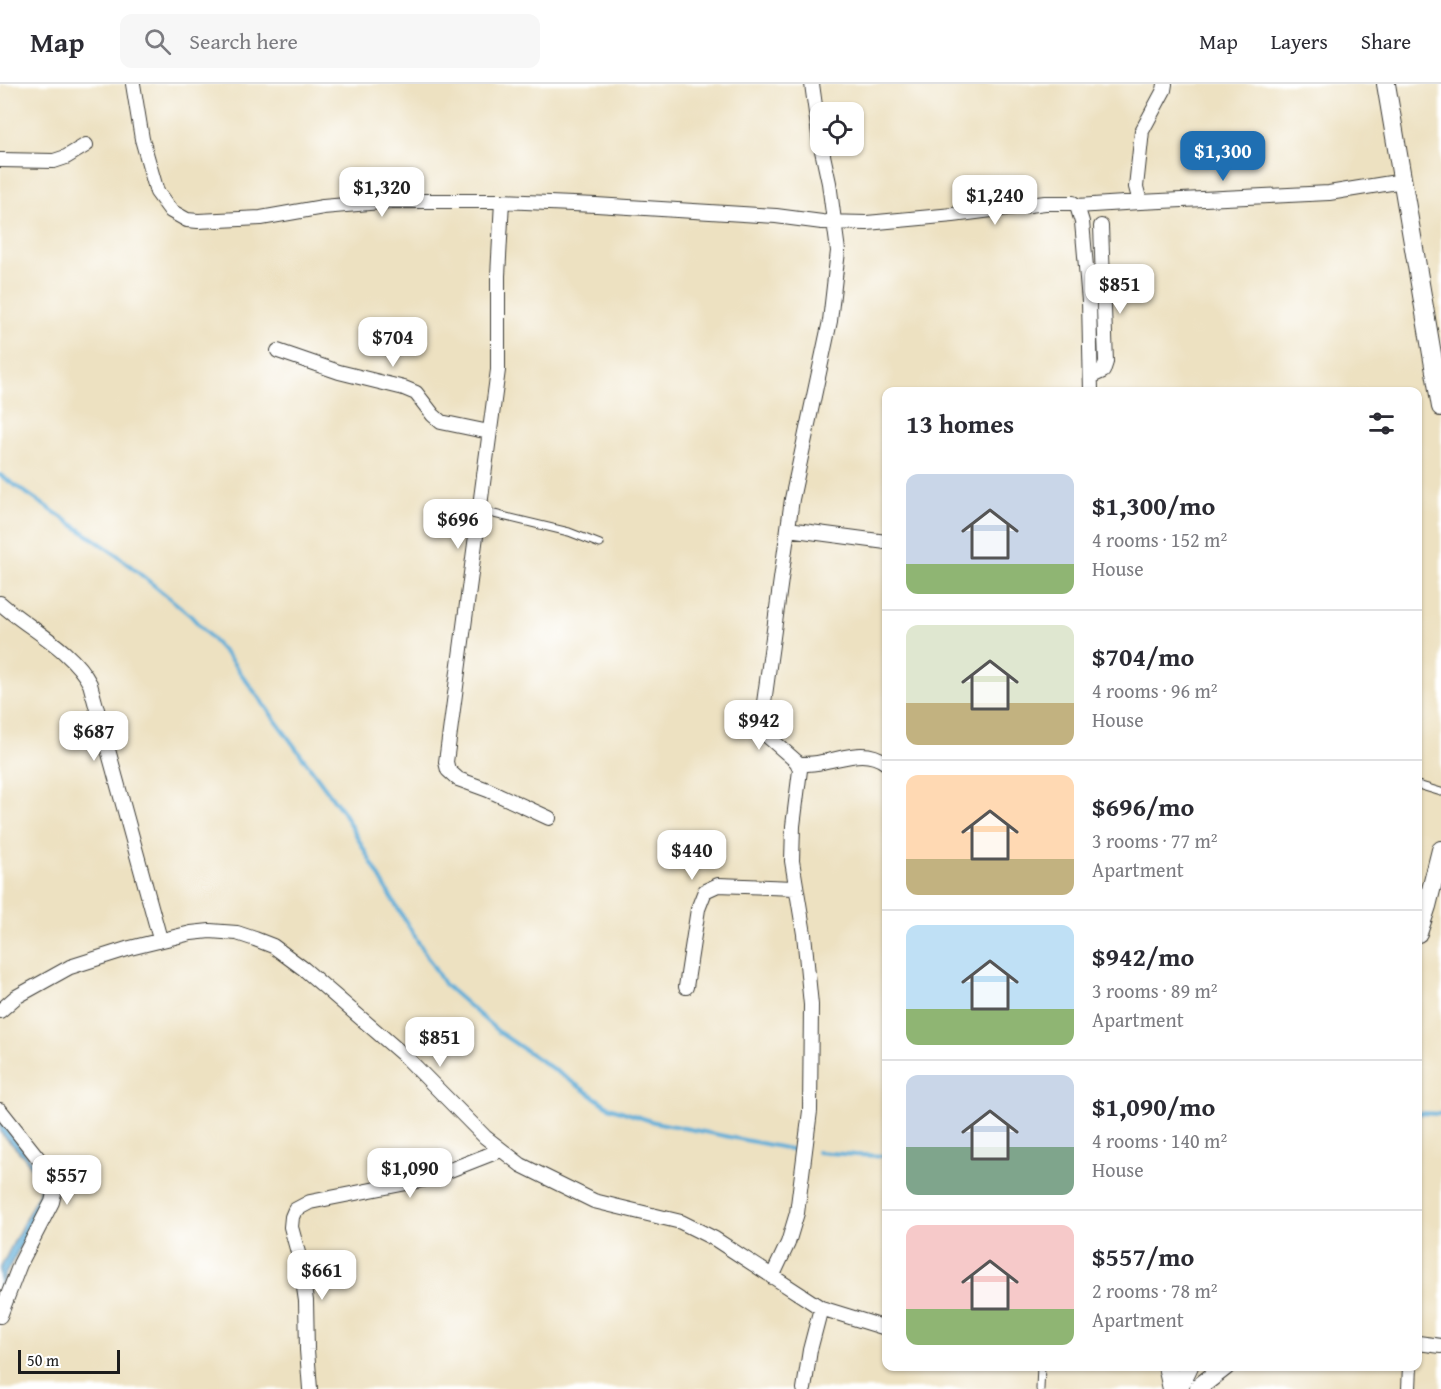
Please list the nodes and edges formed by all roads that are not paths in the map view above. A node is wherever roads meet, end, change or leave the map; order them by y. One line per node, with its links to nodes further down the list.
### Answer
1 (133, 84): 10 (street)
2 (812, 84): 5 (street)
3 (1165, 84): 11 (street)
4 (1386, 84): 9 (main road)
5 (815, 102)
6 (86, 145): 8 (street)
7 (823, 156): 13 (street)
8 (0, 160)
9 (1403, 182): 11 (street); 18 (main road)
10 (502, 201): 13 (street); 19 (street)
11 (1140, 202): 12 (street)
12 (1077, 206): 13 (street); 16 (street)
13 (834, 222): 21 (street)
14 (1101, 226): 16 (street)
15 (278, 351): 19 (street)
16 (1092, 376): 17 (street)
17 (1091, 387)
18 (1440, 398)
19 (489, 432): 20 (street)
20 (479, 508): 23 (lane); 29 (street)
21 (788, 530): 22 (street); 26 (street)
22 (882, 542)
23 (600, 544)
24 (0, 603): 33 (street)
25 (882, 761): 26 (street)
26 (799, 764): 31 (street)
27 (1422, 786): 28 (lane)
28 (1441, 792)
29 (549, 818)
30 (1441, 850): 32 (main road)
31 (795, 888): 34 (street); 38 (street)
32 (1422, 921)
33 (160, 939): 35 (street); 37 (street)
34 (686, 987)
35 (0, 1011)
36 (0, 1110): 40 (street)
37 (501, 1150): 38 (street); 51 (street)
38 (772, 1277): 39 (street)
39 (821, 1308): 41 (street); 52 (street)
40 (0, 1316)
41 (882, 1327)
42 (1422, 1344): 43 (street)
43 (1441, 1346)
44 (1041, 1371): 53 (lane)
45 (1168, 1371): 54 (main road)
46 (1186, 1371): 55 (main road)
47 (1208, 1371): 50 (main road)
48 (1220, 1371): 50 (main road)
49 (1410, 1371): 56 (street)
50 (1199, 1388)
51 (310, 1389)
52 (804, 1389)
53 (1040, 1389)
54 (1172, 1389)
55 (1178, 1389)
56 (1408, 1389)

